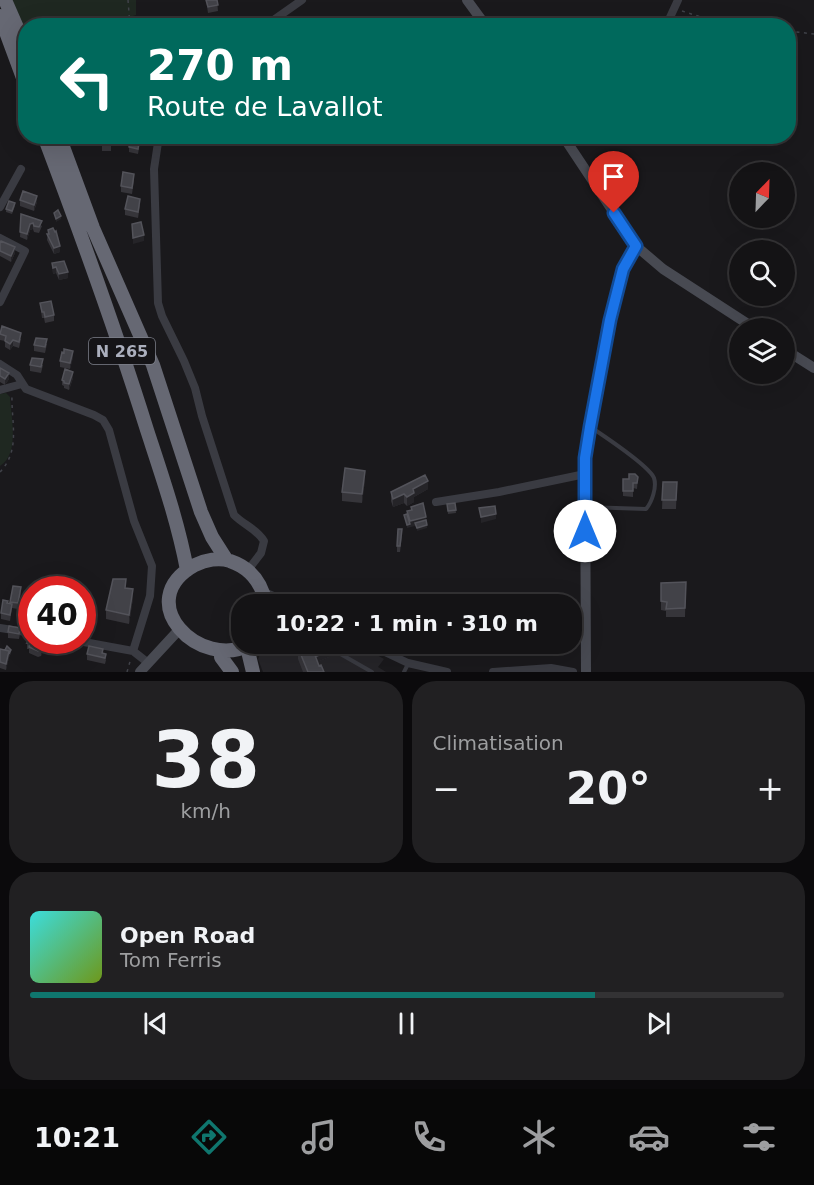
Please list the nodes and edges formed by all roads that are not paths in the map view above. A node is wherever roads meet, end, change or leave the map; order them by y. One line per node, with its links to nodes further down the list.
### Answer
1 (5, 0): 9 (highway)
2 (302, 0): 6 (street)
3 (467, 0): 7 (street)
4 (676, 4): 8 (street)
5 (0, 16): 10 (highway)
6 (276, 18)
7 (480, 18)
8 (670, 18)
9 (18, 30)
10 (18, 64)
11 (47, 144): 31 (highway, N 265)
12 (62, 144): 30 (highway, N 265)
13 (158, 144): 32 (street)
14 (568, 144): 18 (street)
15 (21, 169): 16 (street)
16 (0, 207)
17 (0, 238): 19 (street)
18 (636, 246): 20 (street); 26 (street)
19 (0, 302)
20 (739, 318)
21 (795, 356): 23 (street)
22 (0, 364): 24 (street)
23 (814, 368)
24 (18, 384): 25 (street); 38 (street)
25 (0, 390)
26 (590, 427): 27 (street); 29 (lane)
27 (585, 474): 28 (street); 29 (street)
28 (436, 502)
29 (585, 507): 54 (street)
30 (226, 560): 31 (highway); 32 (highway)
31 (187, 570): 36 (highway)
32 (248, 570): 33 (highway)
33 (263, 594)
34 (0, 628): 35 (street)
35 (18, 631)
36 (176, 633): 43 (highway); 44 (street)
37 (96, 644): 38 (street)
38 (133, 651): 44 (street)
39 (234, 654): 43 (highway)
40 (250, 654): 48 (highway)
41 (340, 654): 49 (lane)
42 (389, 654): 45 (street)
43 (220, 657): 47 (highway)
44 (147, 662): 46 (street)
45 (408, 663): 50 (lane); 51 (street)
46 (140, 672)
47 (232, 672)
48 (253, 672)
49 (372, 672)
50 (404, 672)
51 (447, 672)
52 (493, 672): 53 (street)
53 (573, 672)
54 (586, 672)

